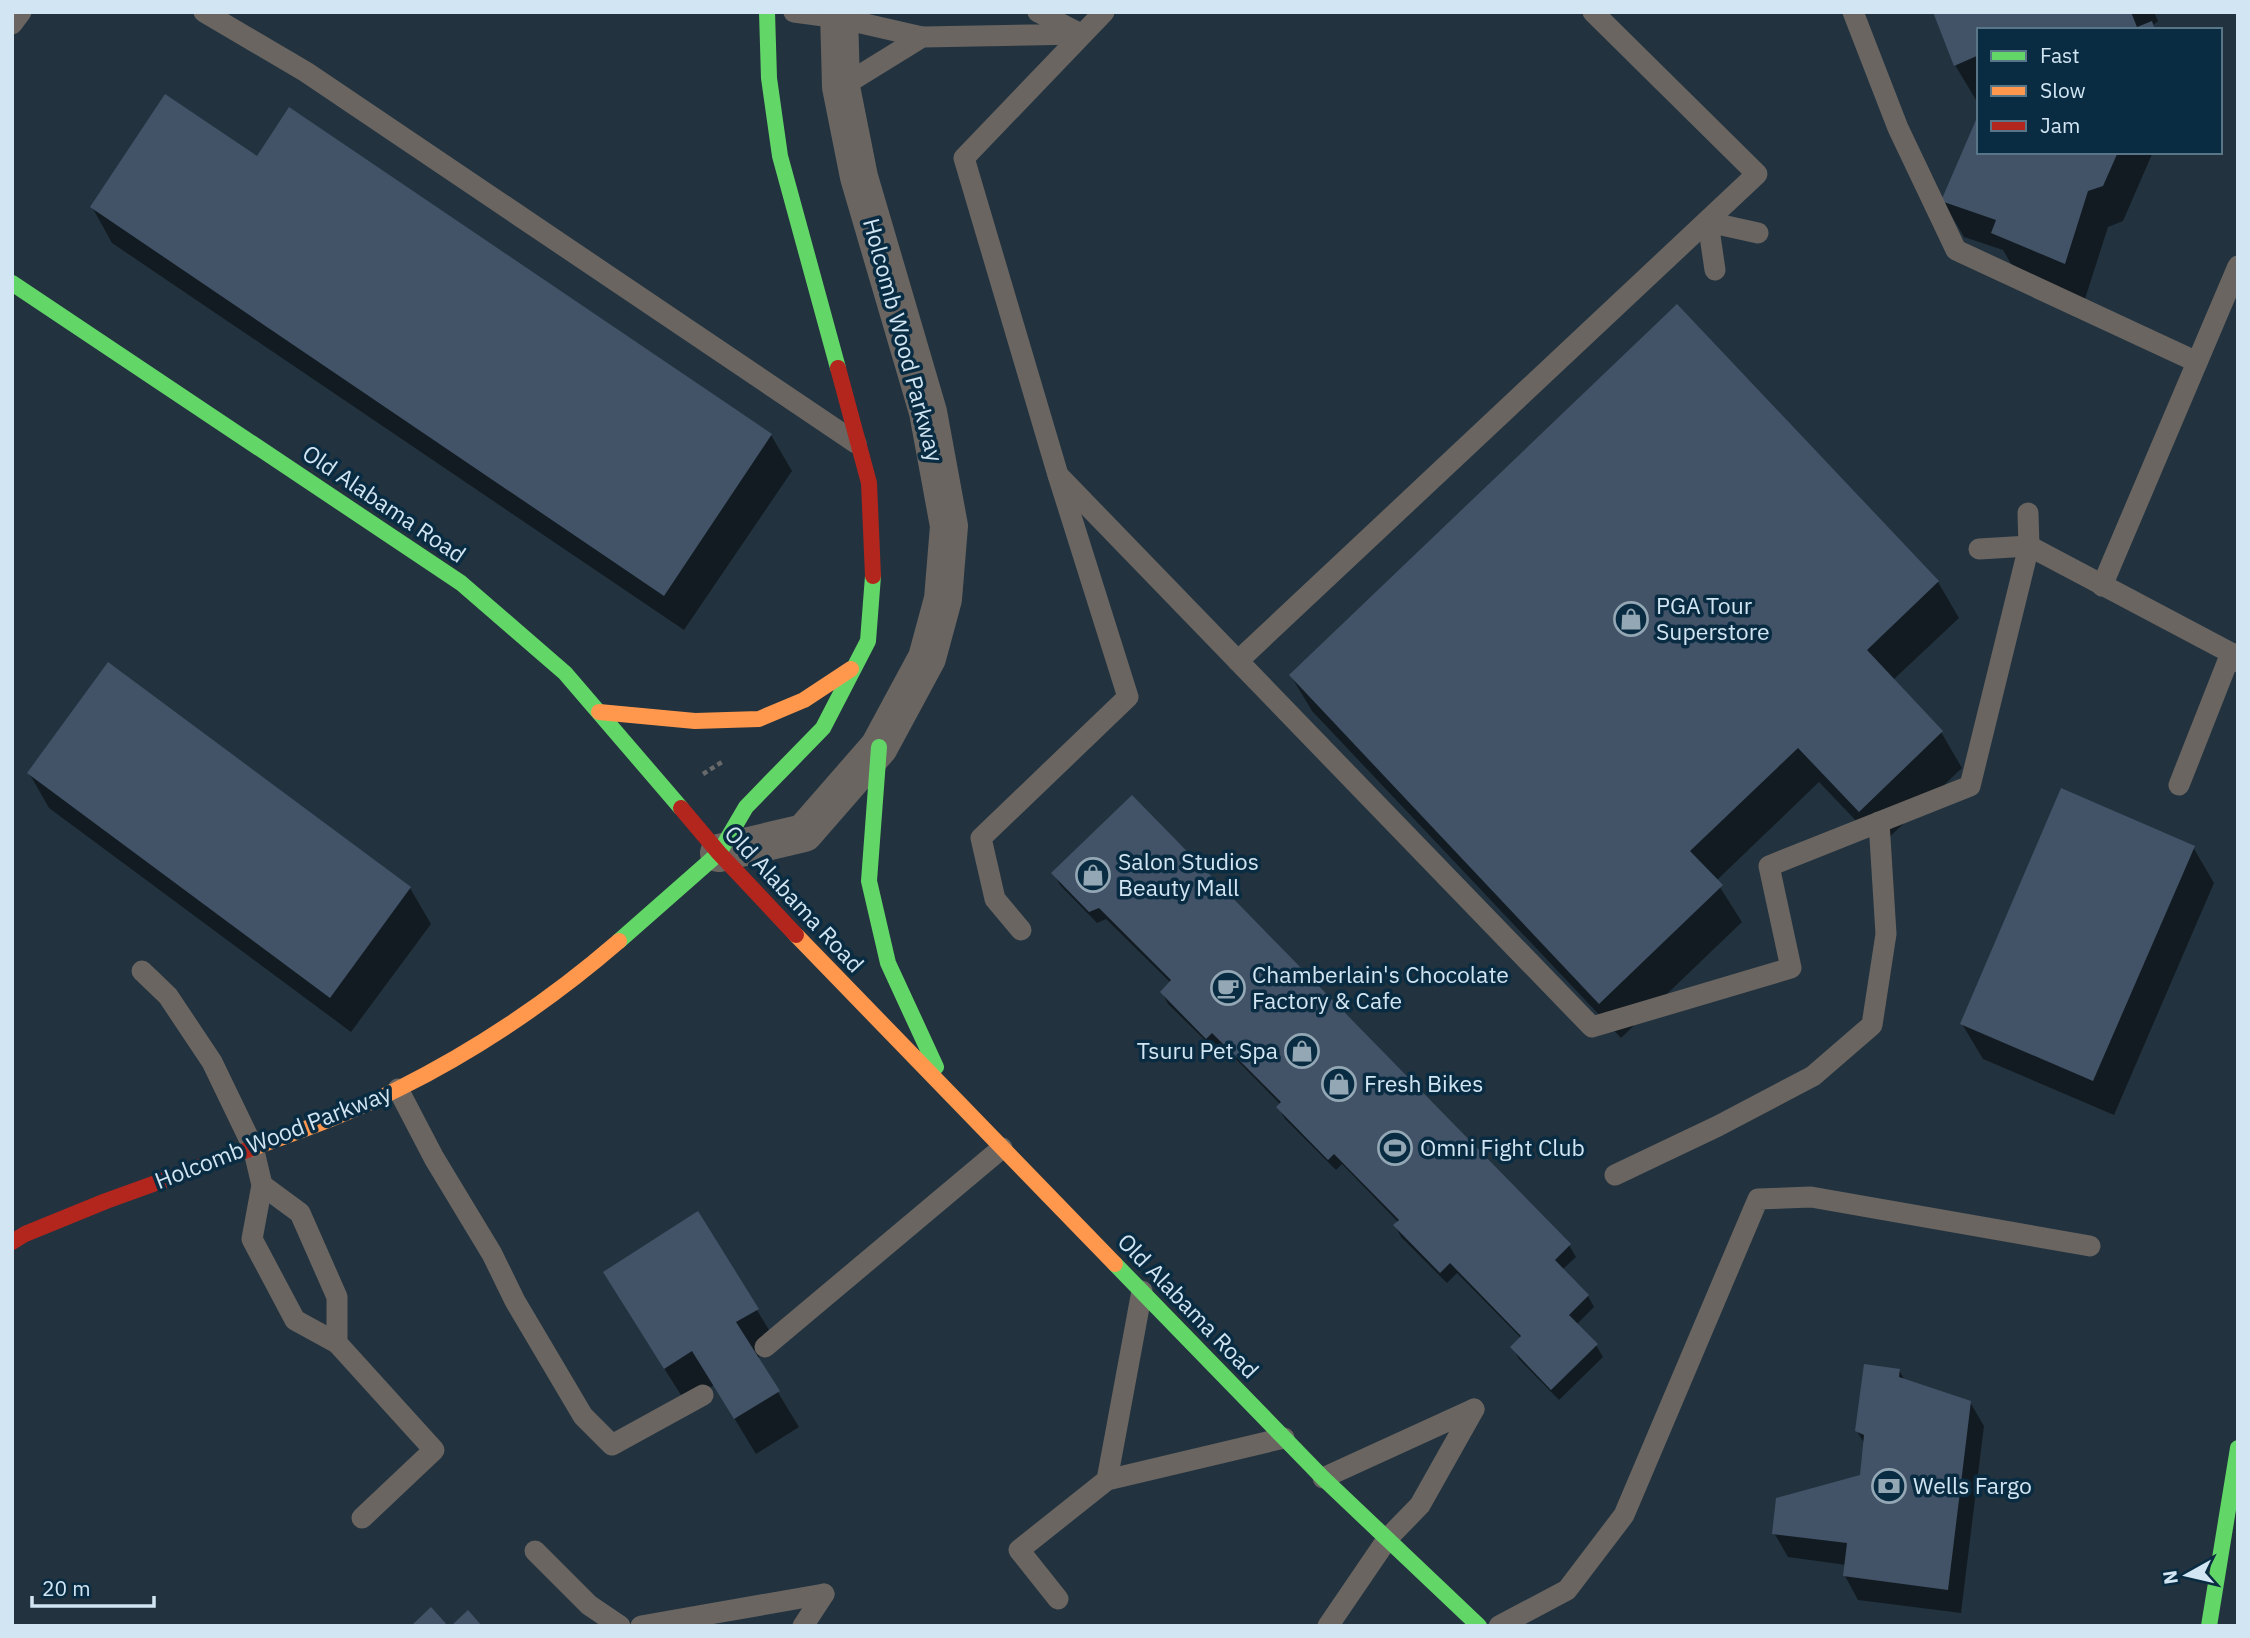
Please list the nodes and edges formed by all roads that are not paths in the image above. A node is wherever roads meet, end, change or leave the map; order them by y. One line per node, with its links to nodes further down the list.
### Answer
1 (21, 12): 10 (lane)
2 (204, 12): 20 (lane)
3 (766, 12): 20 (main road, Holcomb Wood Parkway)
4 (794, 12): 9 (lane)
5 (1038, 12): 11 (lane)
6 (1104, 12): 11 (lane)
7 (1593, 12): 14 (lane)
8 (1853, 12): 19 (lane)
9 (839, 15): 12 (lane); 13 (street, Holcomb Wood Parkway)
10 (12, 24)
11 (1081, 34): 12 (lane); 21 (lane)
12 (922, 37): 13 (lane)
13 (841, 88): 30 (street, Holcomb Wood Parkway)
14 (1708, 222): 15 (lane); 17 (lane); 27 (lane)
15 (1758, 233)
16 (2238, 266): 19 (lane)
17 (1715, 271)
18 (12, 283): 29 (main road, Old Alabama Road)
19 (2197, 362): 25 (lane)
20 (859, 445): 28 (main road, Holcomb Wood Parkway)
21 (1058, 475): 27 (lane); 34 (lane)
22 (2028, 513): 23 (lane)
23 (2029, 546): 24 (lane); 25 (lane); 32 (lane)
24 (1979, 549)
25 (2102, 586): 26 (lane)
26 (2236, 656): 31 (lane)
27 (1238, 661): 32 (lane)
28 (855, 666): 29 (main road); 33 (main road, Holcomb Wood Parkway)
29 (599, 712): 33 (main road, Old Alabama Road)
30 (879, 747): 33 (street, Holcomb Wood Parkway); 37 (main road)
31 (2179, 785)
32 (1879, 822): 40 (lane)
33 (719, 853): 36 (main road, Holcomb Wood Parkway); 37 (main road, Old Alabama Road)
34 (1021, 930)
35 (142, 971): 38 (lane)
36 (398, 1090): 38 (main road, Holcomb Wood Parkway); 47 (lane)
37 (949, 1094): 39 (main road, Old Alabama Road)
38 (253, 1147): 41 (lane); 42 (main road, Holcomb Wood Parkway)
39 (1002, 1148): 44 (main road, Old Alabama Road); 46 (lane)
40 (1615, 1175)
41 (262, 1185): 45 (lane); 45 (lane)
42 (12, 1242)
43 (2090, 1246): 61 (lane)
44 (1142, 1291): 48 (main road, Old Alabama Road); 51 (lane)
45 (337, 1343): 52 (lane)
46 (765, 1347)
47 (703, 1395)
48 (1284, 1438): 50 (main road, Old Alabama Road); 51 (lane)
49 (2238, 1448): 62 (main road)
50 (1322, 1478): 53 (main road, Old Alabama Road); 53 (lane)
51 (1107, 1480): 55 (lane)
52 (362, 1518)
53 (1388, 1538): 59 (lane); 60 (main road, Old Alabama Road)
54 (535, 1551): 56 (lane)
55 (1058, 1599)
56 (620, 1626)
57 (641, 1626): 58 (lane)
58 (803, 1626)
59 (1328, 1626)
60 (1479, 1626)
61 (1499, 1626)
62 (2208, 1626)

